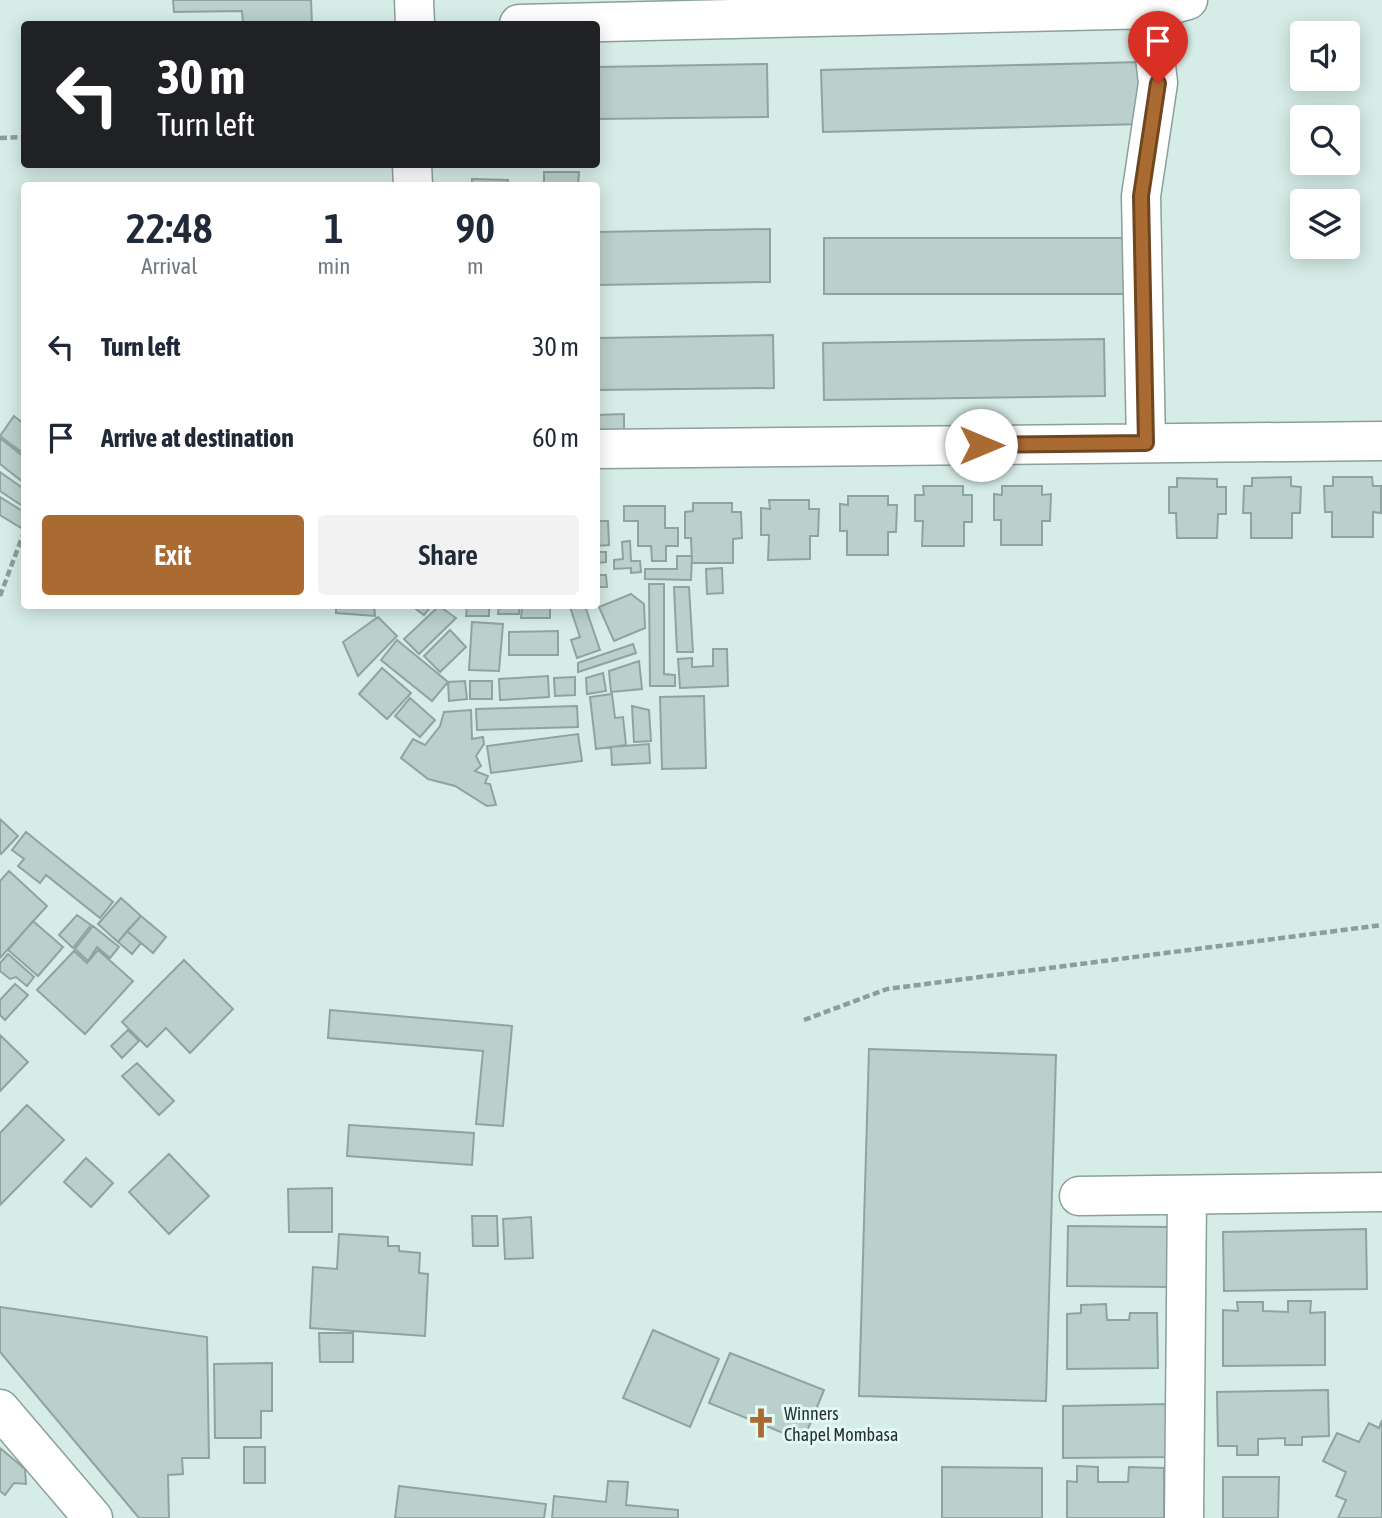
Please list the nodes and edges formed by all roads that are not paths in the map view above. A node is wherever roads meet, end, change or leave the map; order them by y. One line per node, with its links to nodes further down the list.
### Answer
1 (414, 0): 3 (street)
2 (1166, 3): 4 (street); 6 (street)
3 (415, 21)
4 (600, 21)
5 (1382, 441): 6 (street)
6 (1146, 443): 7 (street)
7 (600, 449)
8 (1382, 1192): 10 (street)
9 (1079, 1196): 10 (street)
10 (1187, 1196): 13 (street)
11 (0, 1409): 12 (street)
12 (93, 1518)
13 (1184, 1518)

